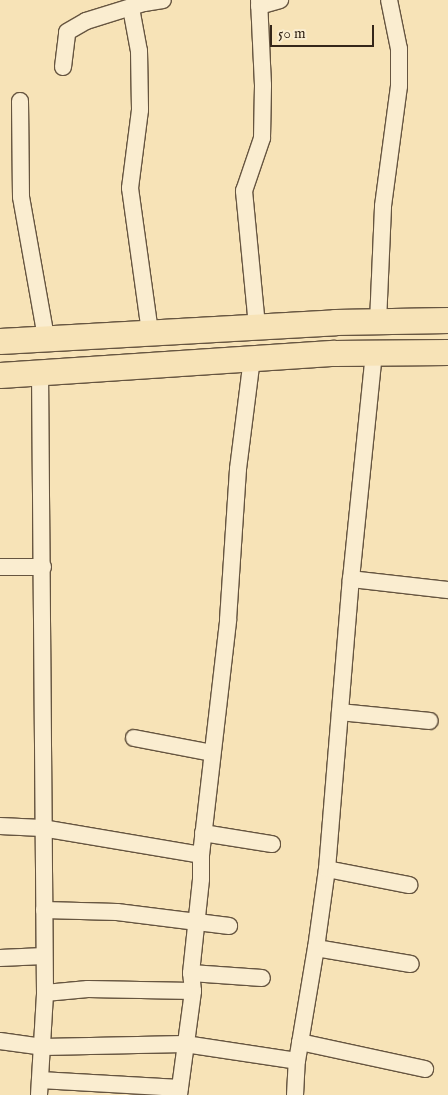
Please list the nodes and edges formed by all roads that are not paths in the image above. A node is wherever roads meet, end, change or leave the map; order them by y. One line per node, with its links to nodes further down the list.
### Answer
1 (162, 0): 5 (street)
2 (280, 0): 4 (street)
3 (389, 0): 9 (street)
4 (259, 3): 10 (street)
5 (131, 8): 6 (street); 11 (street)
6 (63, 67)
7 (20, 101): 12 (street)
8 (448, 320): 9 (main road)
9 (378, 322): 10 (main road)
10 (256, 326): 11 (main road)
11 (150, 332): 12 (main road)
12 (46, 338): 13 (main road)
13 (0, 341)
14 (374, 352): 15 (main road); 16 (main road); 21 (street)
15 (448, 352)
16 (252, 358): 17 (main road); 26 (street)
17 (40, 371): 18 (main road); 20 (street)
18 (0, 375)
19 (0, 567): 20 (street)
20 (43, 567): 28 (street)
21 (351, 579): 22 (street); 23 (street)
22 (448, 590)
23 (340, 712): 24 (street); 32 (street)
24 (430, 721)
25 (134, 738): 26 (street)
26 (212, 752): 29 (street)
27 (0, 826): 28 (street)
28 (42, 828): 31 (street); 34 (street)
29 (203, 833): 30 (street); 31 (street)
30 (272, 844)
31 (201, 855): 35 (street)
32 (327, 869): 33 (street); 37 (street)
33 (409, 885)
34 (44, 910): 35 (street); 38 (street)
35 (196, 922): 36 (street); 41 (street)
36 (229, 926)
37 (316, 948): 40 (street); 46 (street)
38 (44, 956): 39 (street); 44 (street)
39 (0, 958)
40 (411, 964)
41 (191, 973): 42 (street); 43 (street)
42 (262, 978)
43 (193, 991): 44 (street); 47 (street)
44 (45, 993): 48 (street)
45 (0, 1041): 48 (street)
46 (300, 1042): 49 (street); 50 (street)
47 (186, 1044): 48 (street); 49 (street); 52 (street)
48 (43, 1047): 51 (street)
49 (297, 1061): 53 (street)
50 (425, 1069)
51 (40, 1087): 52 (street)
52 (179, 1092)
53 (294, 1095)

